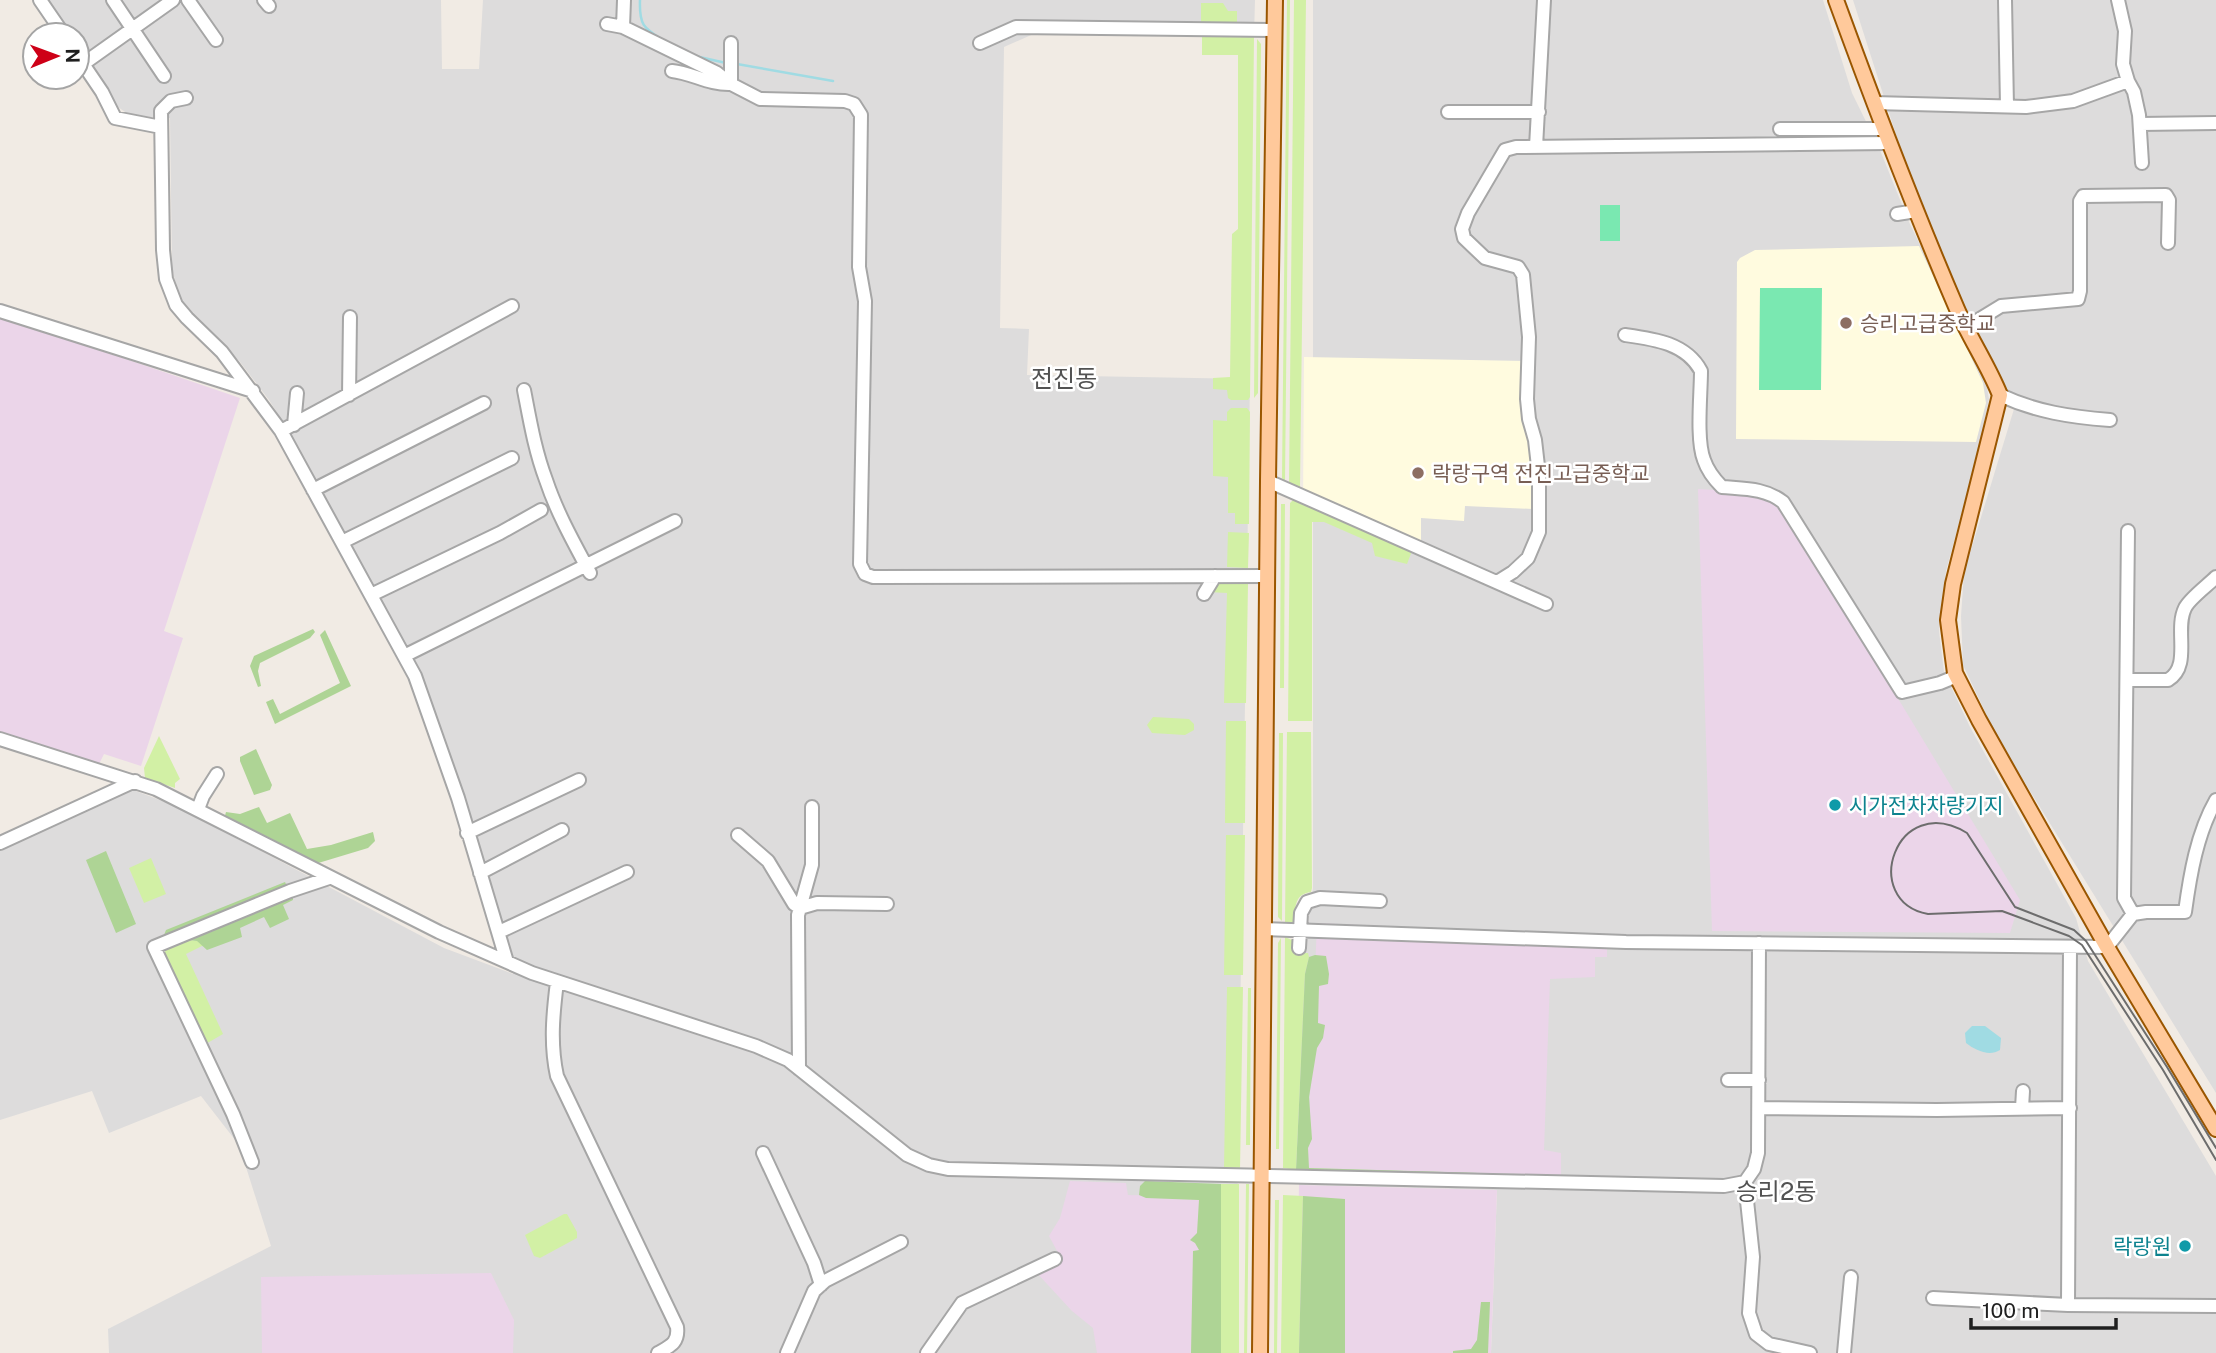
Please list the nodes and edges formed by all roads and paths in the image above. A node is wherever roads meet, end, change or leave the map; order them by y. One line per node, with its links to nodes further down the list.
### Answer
1 (40, 0): 11 (street)
2 (113, 0): 14 (street)
3 (173, 0): 14 (street)
4 (188, 0): 16 (street)
5 (624, 0): 13 (street)
6 (1275, 0): 15 (main road)
7 (1545, 0): 29 (street)
8 (1836, 0): 26 (main road)
9 (2005, 0): 27 (street)
10 (2118, 0): 23 (street)
11 (54, 21)
12 (607, 24): 13 (street)
13 (623, 27): 24 (street)
14 (132, 28): 19 (street); 22 (street)
15 (1275, 30): 18 (street); 56 (main road)
16 (216, 40)
17 (731, 43): 24 (street)
18 (980, 43)
19 (91, 52)
20 (672, 71): 24 (street)
21 (91, 76): 32 (street)
22 (164, 76)
23 (2128, 81): 27 (street); 31 (street)
24 (730, 84): 63 (street)
25 (186, 98): 32 (street)
26 (1874, 103): 27 (street); 33 (main road)
27 (2007, 106)
28 (1448, 112): 29 (street)
29 (1539, 112): 36 (street)
30 (2216, 123): 31 (street)
31 (2140, 124): 37 (street)
32 (161, 127): 47 (street)
33 (1884, 129): 34 (street); 35 (main road)
34 (1780, 130)
35 (1889, 143): 36 (street); 38 (main road)
36 (1536, 148): 66 (street)
37 (2142, 163)
38 (1916, 211): 39 (street); 44 (main road)
39 (1897, 214)
40 (2168, 243): 44 (street)
41 (512, 306): 49 (street)
42 (0, 311): 47 (street)
43 (350, 317): 49 (street)
44 (1965, 328): 50 (main road)
45 (1625, 335): 71 (street)
46 (524, 390): 62 (street)
47 (253, 391): 54 (street)
48 (297, 393): 53 (street)
49 (349, 395): 53 (street)
50 (2000, 395): 52 (street); 71 (main road)
51 (484, 403): 57 (street)
52 (2110, 420)
53 (294, 425): 54 (street)
54 (281, 432): 57 (street)
55 (512, 458): 61 (street)
56 (1268, 481): 64 (main road); 66 (street)
57 (313, 490): 61 (street)
58 (541, 510): 68 (street)
59 (675, 521): 62 (street)
60 (2128, 531): 72 (street)
61 (342, 542): 68 (street)
62 (588, 569): 70 (street)
63 (1215, 576): 64 (street); 67 (street)
64 (1267, 576): 91 (main road)
65 (2216, 578): 72 (street)
66 (1497, 582): 69 (street)
67 (1204, 594)
68 (371, 595): 70 (street)
69 (1546, 604)
70 (404, 656): 81 (street)
71 (1957, 676): 96 (main road)
72 (2128, 680): 90 (street)
73 (0, 739): 76 (street)
74 (217, 774): 79 (street)
75 (579, 780): 81 (street)
76 (135, 781): 79 (street); 83 (street)
77 (2216, 800): 90 (street)
78 (812, 807): 89 (street)
79 (198, 809): 86 (street)
80 (562, 830): 85 (street)
81 (467, 833): 85 (street)
82 (738, 835): 89 (street)
83 (0, 843)
84 (627, 872): 93 (street)
85 (480, 873): 93 (street)
86 (329, 878): 98 (street); 109 (street)
87 (1380, 901): 92 (street)
88 (887, 904): 89 (street)
89 (800, 908): 100 (street)
90 (2133, 914): 96 (street)
91 (1264, 929): 92 (street); 110 (main road)
92 (1300, 930): 94 (street); 97 (street)
93 (499, 932): 98 (street)
94 (1759, 943): 95 (street); 102 (street)
95 (2070, 947): 96 (street); 106 (street)
96 (2107, 947): 107 (main road)
97 (1299, 948)
98 (507, 962): 99 (street)
99 (557, 982): 100 (street); 119 (street)
100 (799, 1069): 110 (street)
101 (1728, 1080): 102 (street)
102 (1759, 1080): 104 (street)
103 (2023, 1091): 105 (street)
104 (1759, 1108): 105 (street); 111 (street)
105 (2022, 1108): 106 (street)
106 (2070, 1108): 117 (street)
107 (2216, 1129)
108 (763, 1153): 115 (street)
109 (252, 1162)
110 (1261, 1177): 111 (street); 122 (main road)
111 (1745, 1182): 123 (street)
112 (901, 1242): 115 (street)
113 (1055, 1259): 121 (street)
114 (1851, 1277): 124 (street)
115 (821, 1285): 120 (street)
116 (1933, 1298): 117 (street)
117 (2068, 1305): 118 (street)
118 (2216, 1306)
119 (667, 1351)
120 (787, 1353)
121 (927, 1353)
122 (1260, 1353)
123 (1810, 1353)
124 (1843, 1353)

